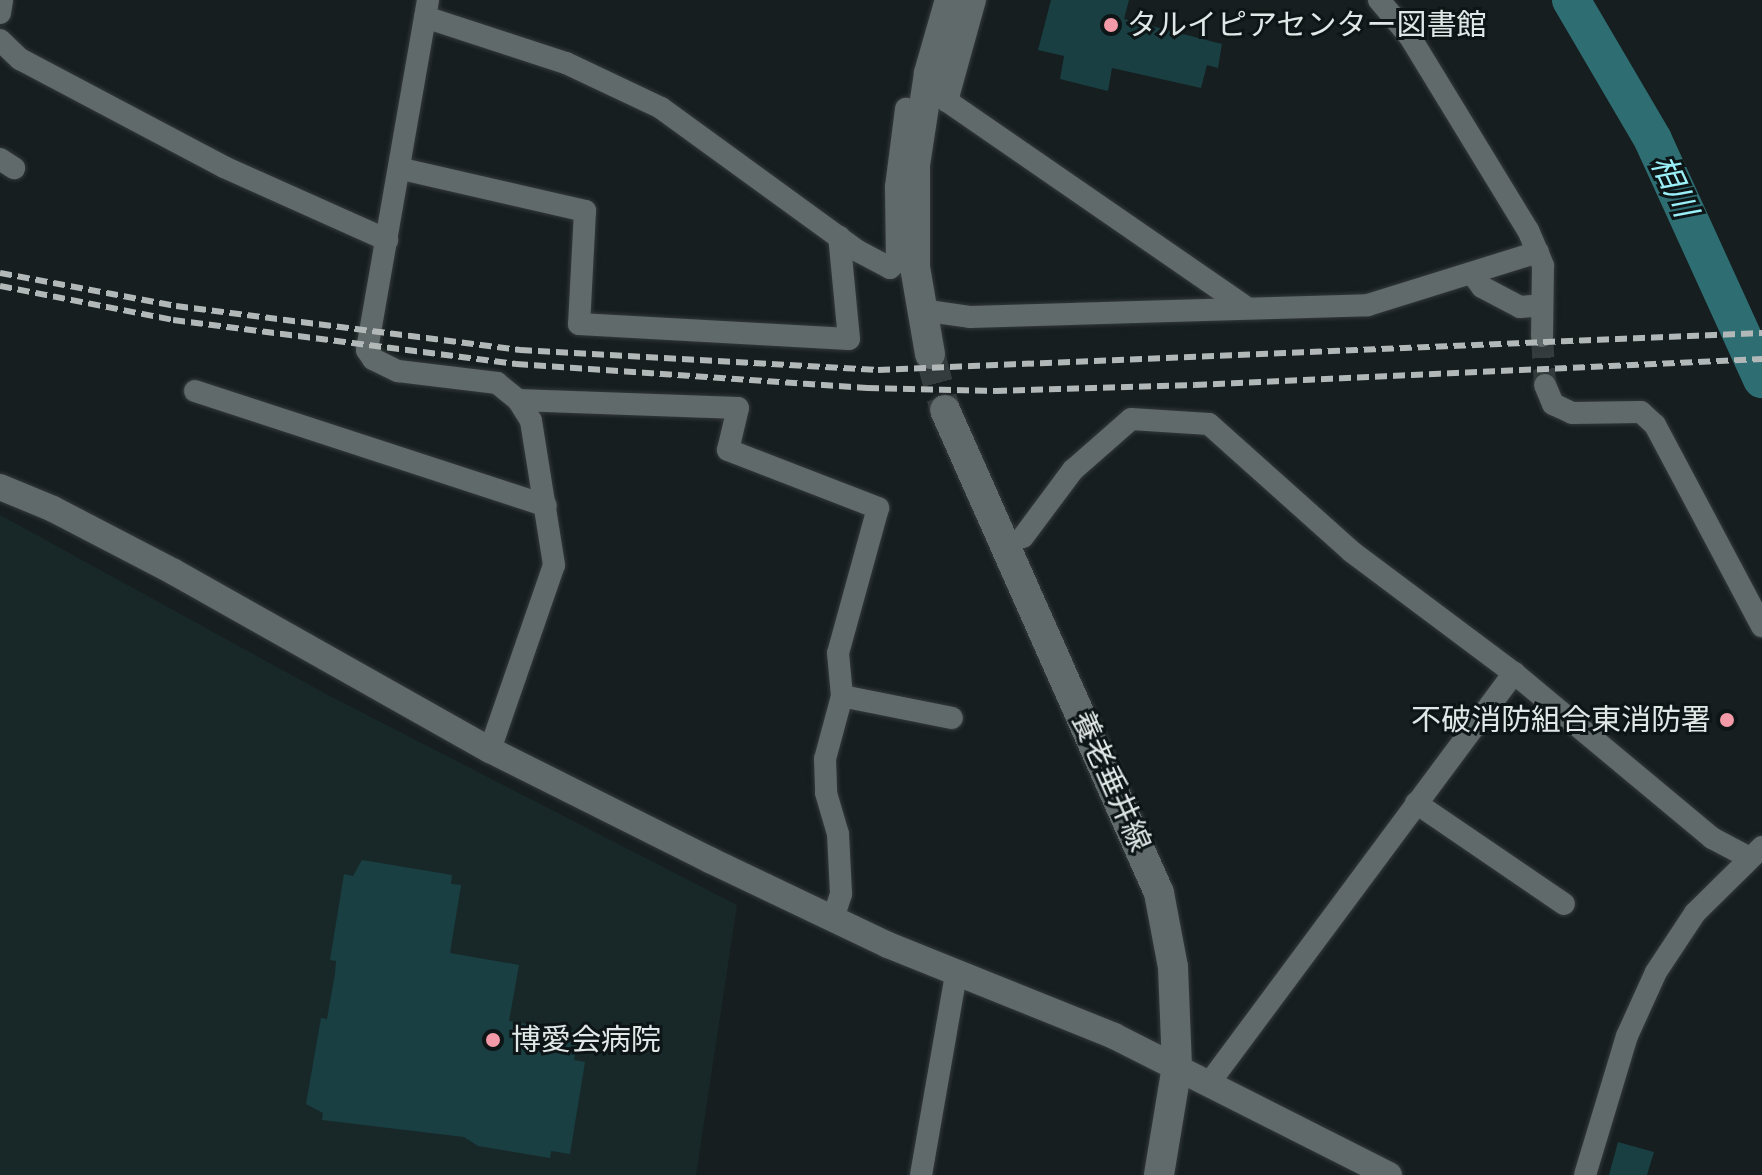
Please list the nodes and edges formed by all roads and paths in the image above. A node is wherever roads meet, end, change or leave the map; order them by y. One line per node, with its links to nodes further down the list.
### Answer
1 (2, 0): 6 (street)
2 (950, 0): 16 (main road)
3 (975, 0): 15 (street)
4 (1379, 0): 12 (street)
5 (426, 8): 9 (street); 10 (street)
6 (0, 13)
7 (0, 45): 11 (street)
8 (906, 109): 10 (street)
9 (402, 169): 10 (street); 11 (street)
10 (839, 236)
11 (387, 240): 21 (street)
12 (1538, 252): 13 (street); 14 (street)
13 (1473, 275): 14 (street); 15 (street)
14 (1541, 305): 17 (street)
15 (1246, 307): 16 (street)
16 (921, 310): 18 (main road)
17 (1542, 336)
18 (930, 354)
19 (1545, 385): 26 (street)
20 (195, 391): 24 (street)
21 (518, 400): 24 (street); 28 (street)
22 (945, 410): 36 (main road, 養老垂井線)
23 (0, 487): 30 (street)
24 (546, 506): 30 (street)
25 (1023, 537): 27 (street)
26 (1762, 626)
27 (1514, 673): 31 (street); 32 (street)
28 (842, 696): 29 (street); 34 (street)
29 (952, 718)
30 (490, 750): 34 (street)
31 (1416, 803): 33 (street); 37 (street)
32 (1755, 852): 41 (street)
33 (1564, 904)
34 (833, 918): 35 (street)
35 (956, 974): 36 (street); 38 (street)
36 (1177, 1066): 37 (street); 39 (main road, 養老垂井線)
37 (1210, 1082): 40 (street)
38 (921, 1175)
39 (1159, 1175)
40 (1389, 1175)
41 (1585, 1175)

